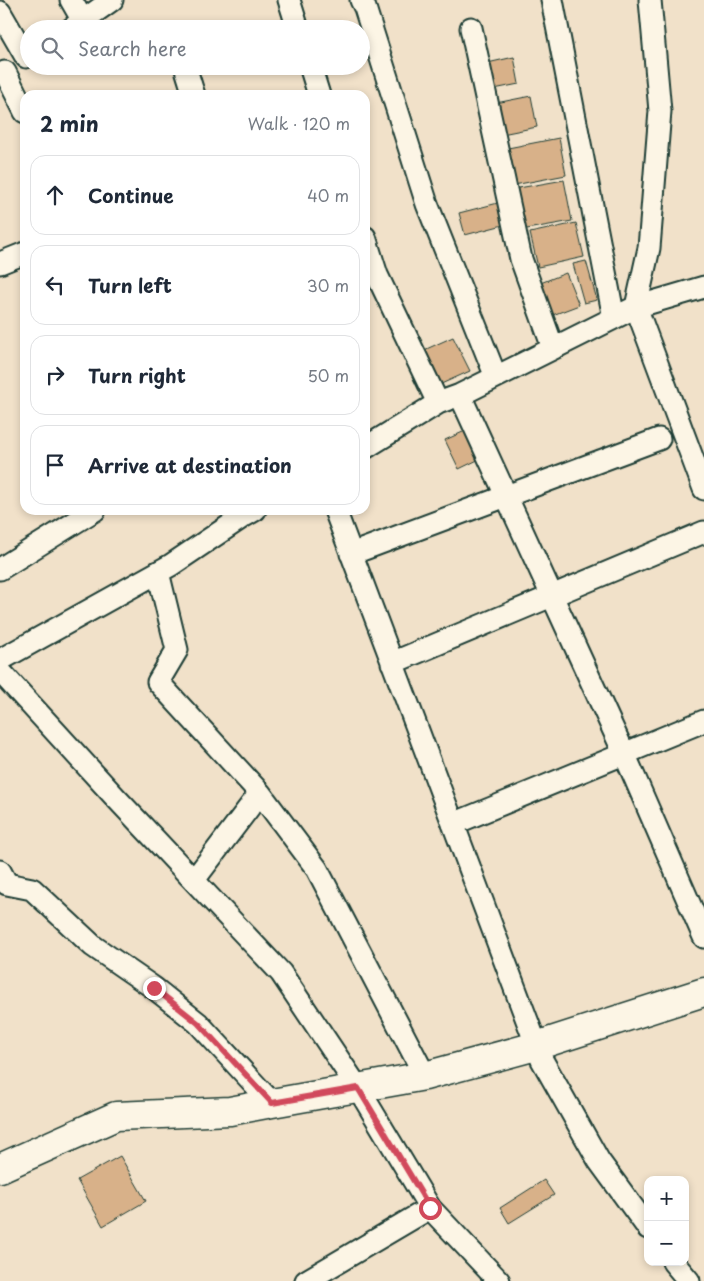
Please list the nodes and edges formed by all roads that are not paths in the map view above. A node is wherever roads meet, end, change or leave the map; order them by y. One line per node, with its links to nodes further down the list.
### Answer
1 (71, 0): 8 (street)
2 (112, 0): 9 (street)
3 (288, 0): 10 (street)
4 (360, 0): 11 (street)
5 (552, 0): 27 (street)
6 (650, 0): 26 (street)
7 (0, 12): 14 (street)
8 (76, 20)
9 (84, 20)
10 (295, 20)
11 (369, 20)
12 (370, 24): 29 (street)
13 (471, 28): 28 (street)
14 (20, 45)
15 (20, 61): 16 (street)
16 (2, 73): 21 (street)
17 (188, 75): 19 (street)
18 (313, 75): 20 (street)
19 (192, 90)
20 (317, 90)
21 (20, 104)
22 (370, 252): 31 (street)
23 (20, 255): 24 (street)
24 (0, 264)
25 (704, 287): 26 (street)
26 (636, 307): 27 (street); 34 (street)
27 (614, 318): 28 (street)
28 (553, 348): 29 (street)
29 (496, 377): 30 (street)
30 (460, 395): 31 (street); 35 (street)
31 (438, 403): 33 (street)
32 (659, 439): 35 (street)
33 (370, 445)
34 (704, 489)
35 (506, 496): 40 (street); 43 (street)
36 (87, 515): 41 (street)
37 (241, 515): 42 (street)
38 (337, 515): 40 (street)
39 (704, 532): 43 (street)
40 (351, 554): 45 (street)
41 (0, 569)
42 (158, 572): 44 (street); 49 (street)
43 (552, 596): 45 (street); 48 (street)
44 (0, 660)
45 (392, 663): 50 (street)
46 (0, 672): 51 (street)
47 (704, 720): 48 (street)
48 (624, 753): 50 (street); 53 (street)
49 (260, 793): 51 (street); 56 (street)
50 (453, 824): 55 (street)
51 (194, 880): 57 (street)
52 (2, 882): 58 (street)
53 (704, 937)
54 (704, 992): 55 (main road)
55 (536, 1046): 56 (main road); 61 (street)
56 (425, 1076): 57 (main road)
57 (358, 1088): 58 (main road); 60 (street)
58 (272, 1103): 59 (main road)
59 (2, 1163)
60 (430, 1208): 63 (street); 64 (street)
61 (644, 1223)
62 (676, 1266): 65 (street)
63 (306, 1281)
64 (499, 1281)
65 (689, 1281)

